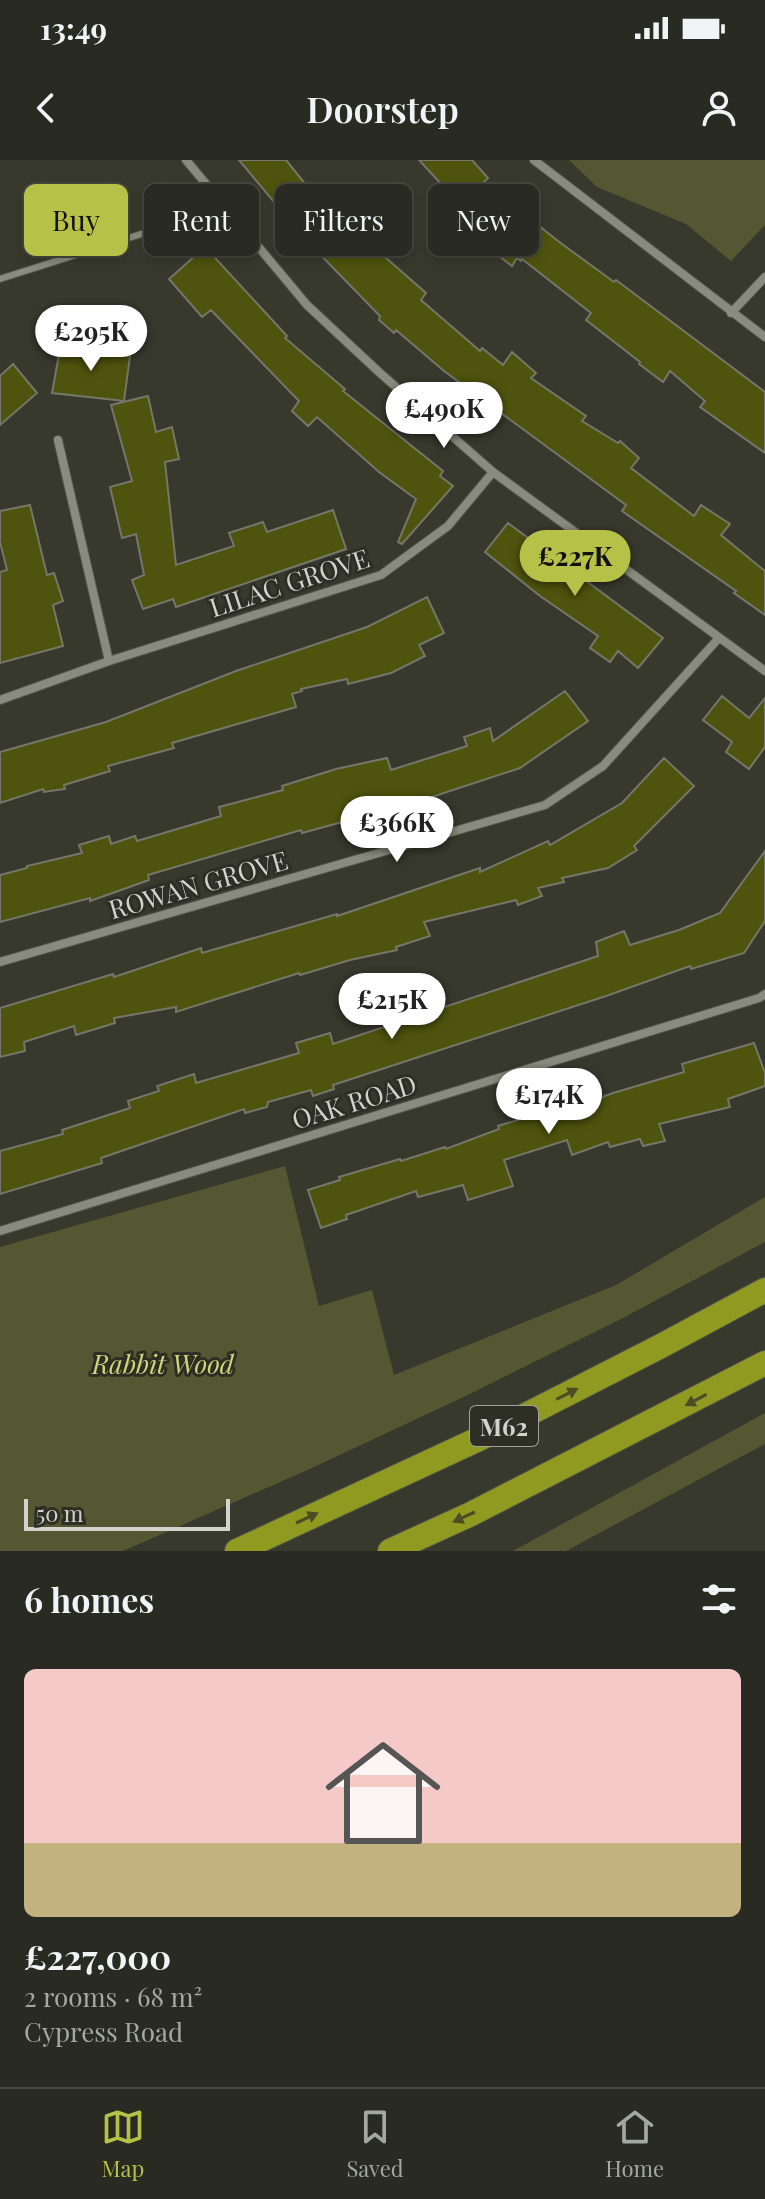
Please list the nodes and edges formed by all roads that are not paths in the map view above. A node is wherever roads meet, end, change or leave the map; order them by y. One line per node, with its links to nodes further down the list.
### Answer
1 (186, 160): 3 (street)
2 (534, 160): 8 (street)
3 (206, 184)
4 (144, 233): 7 (lane)
5 (259, 247): 11 (street)
6 (765, 277): 8 (street)
7 (0, 279)
8 (731, 313): 9 (street)
9 (765, 337)
10 (58, 440): 13 (street)
11 (493, 472): 12 (street); 13 (street, LILAC GROVE)
12 (718, 639): 14 (street); 16 (street, ROWAN GROVE)
13 (109, 661): 15 (street, LILAC GROVE)
14 (765, 671)
15 (0, 700)
16 (0, 962)
17 (765, 994): 18 (street, OAK ROAD)
18 (0, 1231)
19 (765, 1290): 21 (highway, M62, one-way to 19)
20 (765, 1363): 22 (highway, M62, one-way to 22)
21 (237, 1551)
22 (390, 1551)

